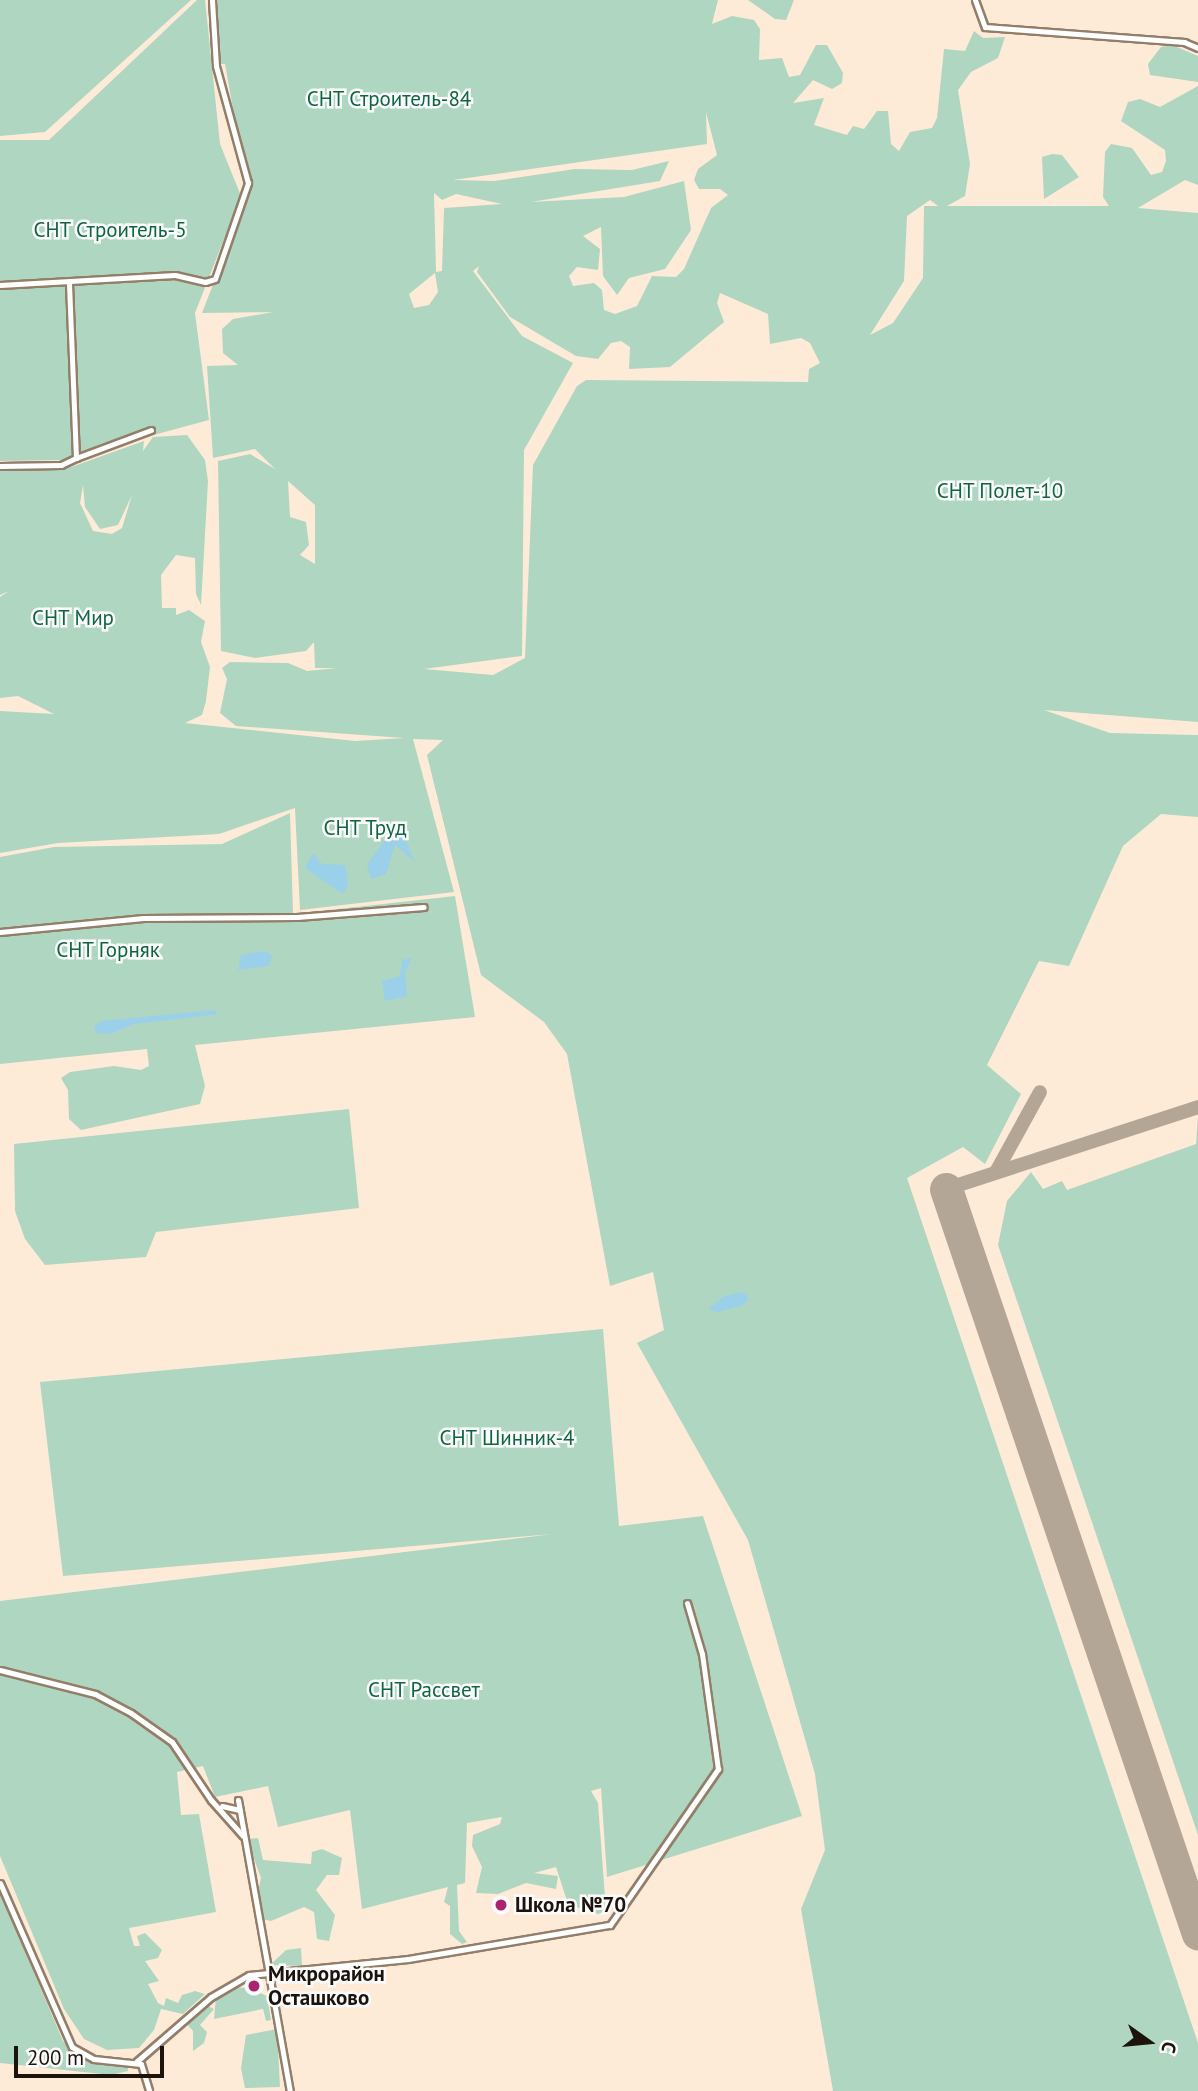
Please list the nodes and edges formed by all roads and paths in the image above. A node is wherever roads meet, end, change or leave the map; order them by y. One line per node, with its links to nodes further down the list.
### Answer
1 (212, 0): 4 (street)
2 (975, 0): 3 (street)
3 (1198, 48)
4 (69, 282): 5 (street); 7 (street)
5 (0, 285)
6 (151, 430): 7 (street)
7 (76, 458): 8 (street)
8 (0, 466)
9 (424, 907): 10 (street)
10 (0, 932)
11 (687, 1603): 18 (street)
12 (0, 1670): 14 (street)
13 (238, 1800): 15 (street)
14 (219, 1806): 15 (street); 16 (street)
15 (240, 1810): 16 (street)
16 (243, 1836): 18 (street)
17 (0, 1883): 19 (street)
18 (270, 1971): 19 (street); 21 (street)
19 (135, 2062): 20 (street)
20 (149, 2091)
21 (290, 2091)

